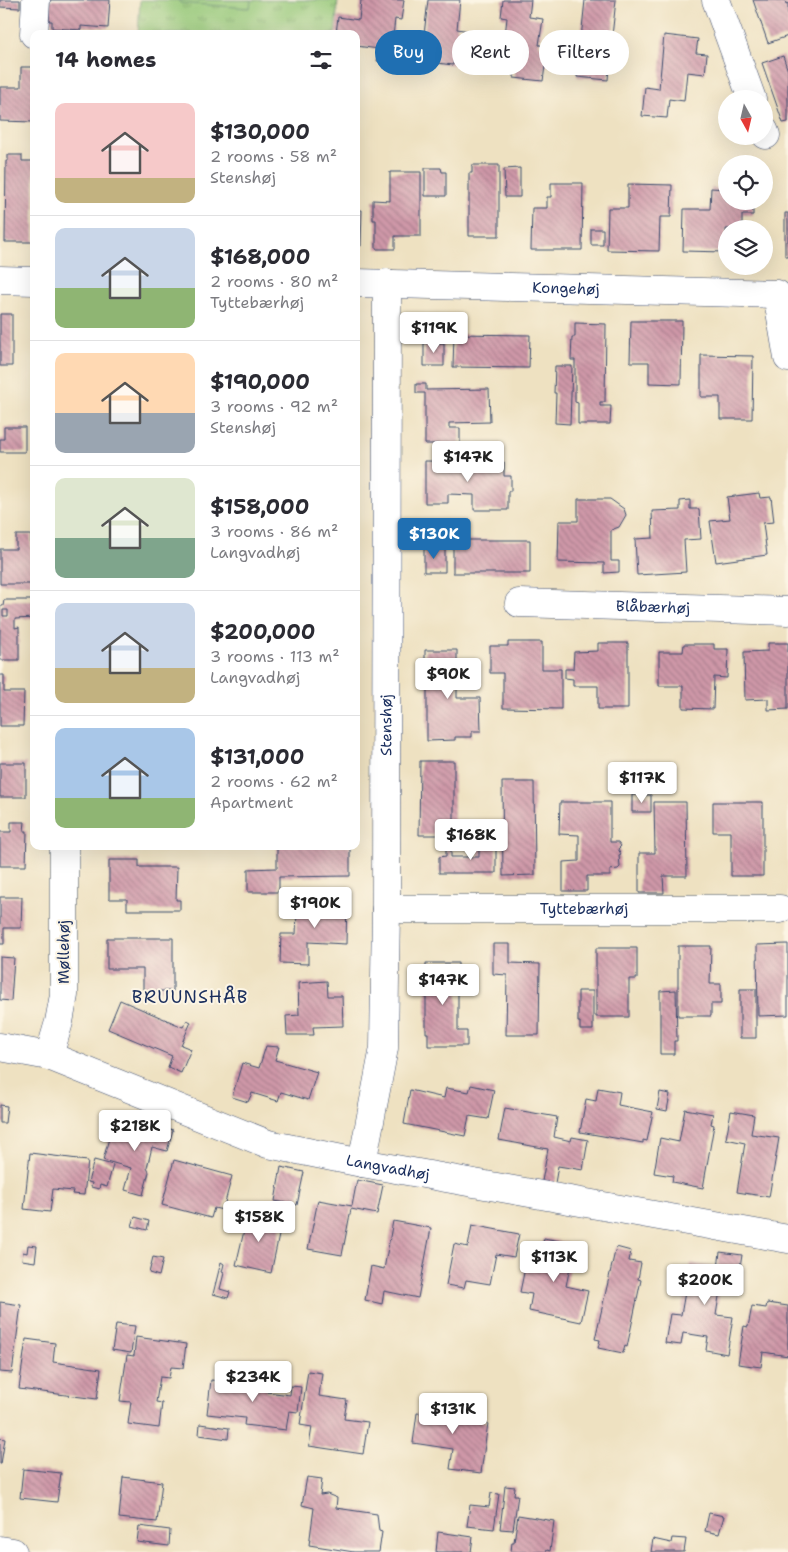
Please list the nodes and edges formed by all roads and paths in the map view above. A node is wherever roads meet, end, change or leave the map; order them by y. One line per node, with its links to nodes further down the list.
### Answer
1 (36, 0): 3 (street)
2 (716, 0): 4 (street)
3 (34, 30)
4 (749, 90)
5 (0, 280): 6 (street)
6 (30, 281)
7 (360, 283): 8 (street, Kongehøj)
8 (387, 284): 9 (street, Kongehøj); 13 (street, Stenshøj)
9 (788, 358)
10 (518, 603): 11 (street, Blåbærhøj)
11 (788, 611)
12 (64, 850): 16 (street, Møllehøj)
13 (386, 908): 14 (street, Tyttebærhøj); 17 (street, Stenshøj)
14 (780, 909)
15 (0, 1047): 16 (street, Langvadhøj)
16 (49, 1056): 17 (street, Langvadhøj)
17 (362, 1164): 18 (street, Langvadhøj)
18 (788, 1239)
19 (0, 1550): 20 (street)
20 (13, 1552)

